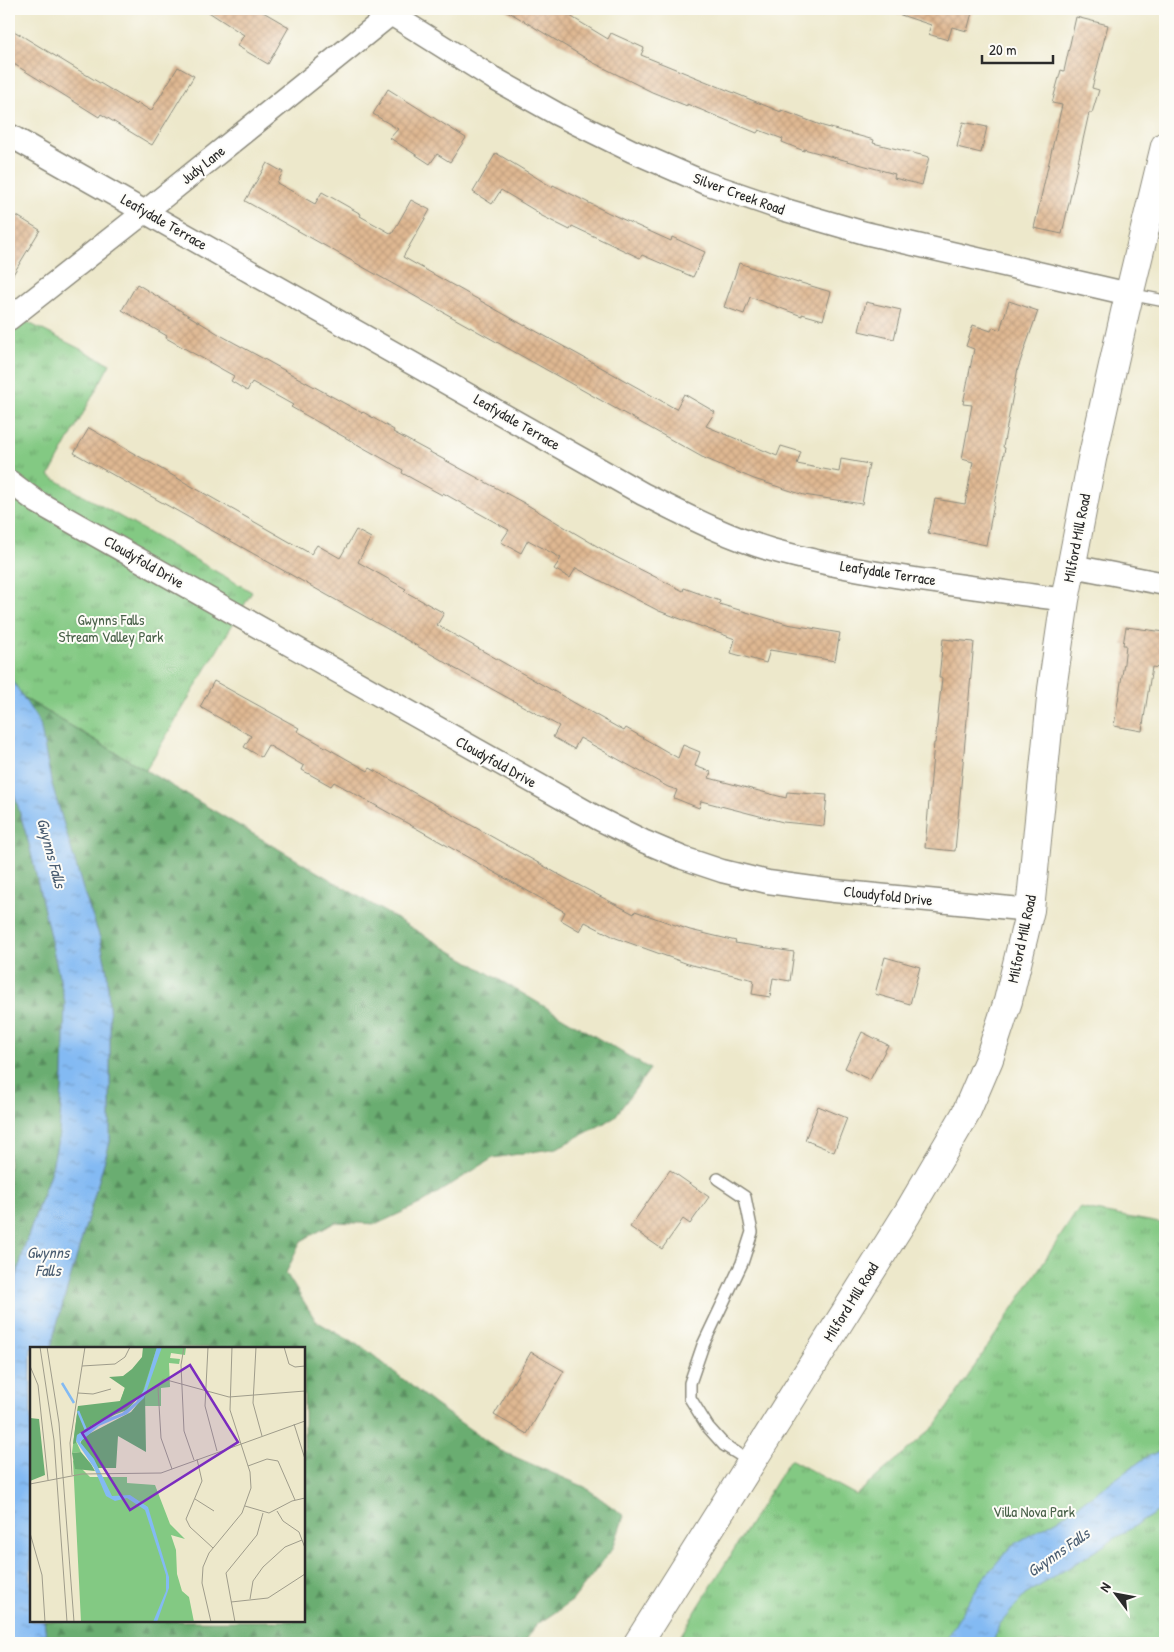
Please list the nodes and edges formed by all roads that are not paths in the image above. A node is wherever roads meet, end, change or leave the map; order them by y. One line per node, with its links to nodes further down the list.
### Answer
1 (390, 10): 4 (street, Judy Lane); 5 (street, Silver Creek Road)
2 (9, 135): 4 (street, Leafydale Terrace)
3 (1165, 146): 5 (main road, Milford Mill Road)
4 (146, 212): 7 (street, Judy Lane); 11 (street, Leafydale Terrace)
5 (1129, 294): 6 (lane); 9 (main road, Milford Mill Road)
6 (1165, 301)
7 (9, 319)
8 (9, 481): 12 (street, Cloudyfold Drive)
9 (1072, 566): 10 (street); 11 (main road, Milford Mill Road)
10 (1165, 584)
11 (1065, 600): 12 (main road, Milford Mill Road)
12 (1030, 910): 14 (main road, Milford Mill Road)
13 (718, 1179): 14 (lane)
14 (751, 1462): 15 (main road, Milford Mill Road)
15 (638, 1643)

